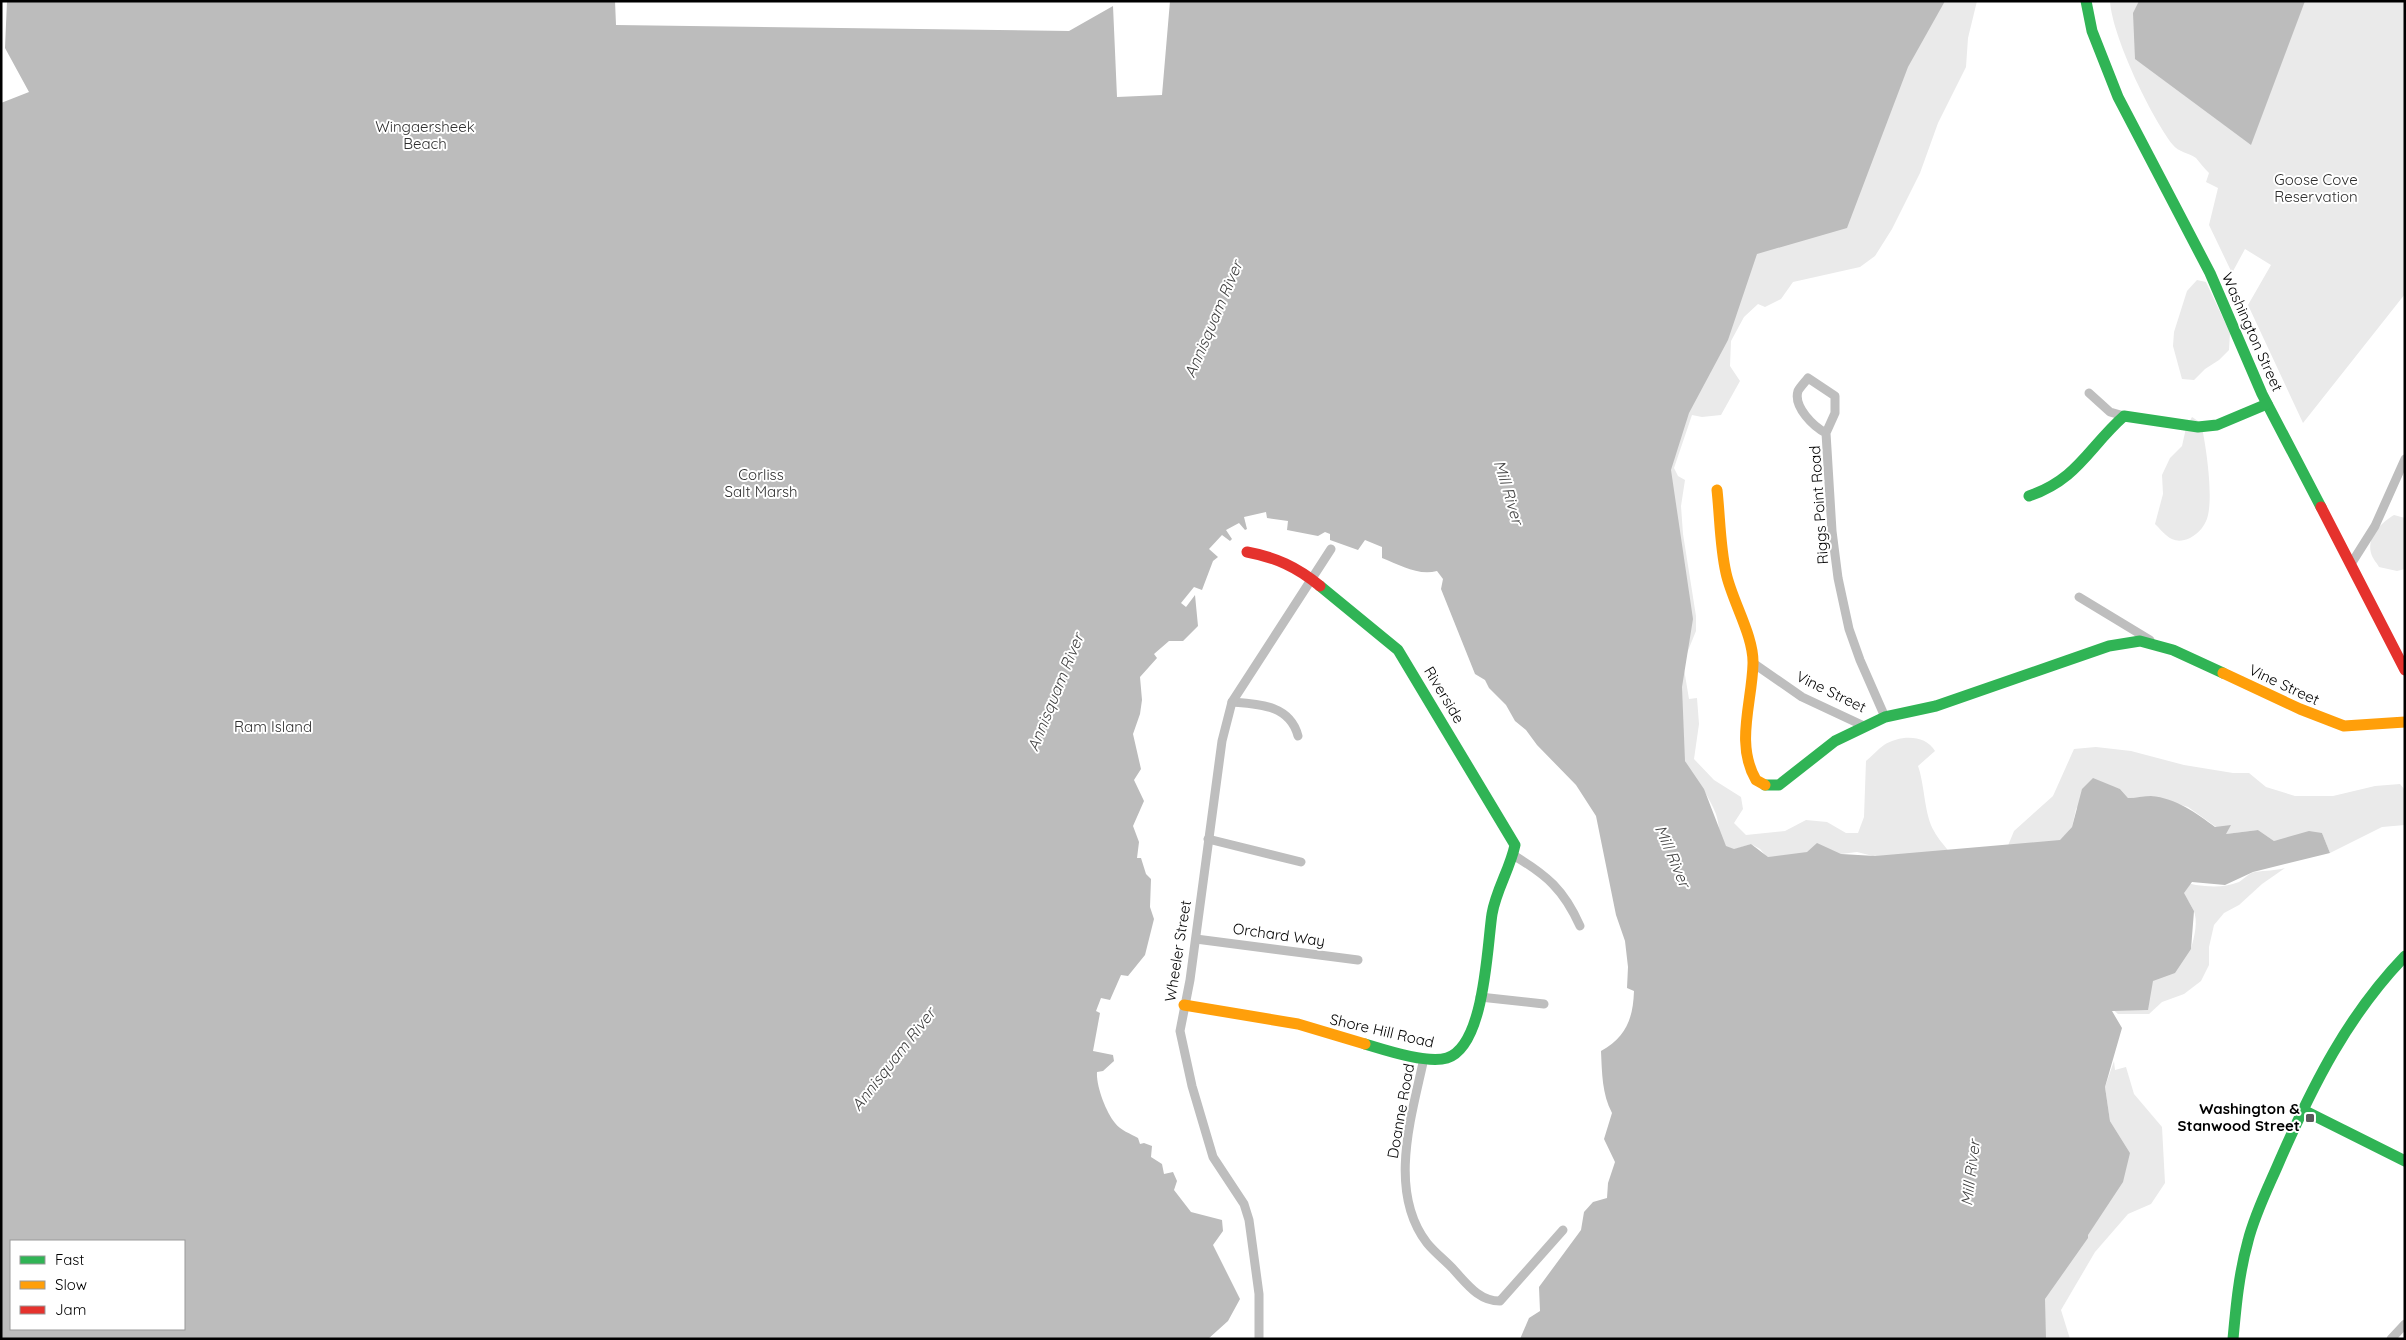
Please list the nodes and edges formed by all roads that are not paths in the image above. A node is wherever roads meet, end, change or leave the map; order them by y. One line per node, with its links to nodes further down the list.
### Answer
1 (2086, 1): 3 (street, Washington Street)
2 (2090, 393): 4 (street)
3 (2267, 404): 4 (street); 11 (street, Washington Street)
4 (2124, 416): 8 (street)
5 (1826, 433): 5 (street, Riggs Point Road); 18 (street, Riggs Point Road)
6 (2405, 459): 11 (street)
7 (1717, 490): 15 (street)
8 (2029, 496)
9 (1331, 548): 12 (street, Wheeler Street)
10 (1247, 552): 12 (street)
11 (2351, 564): 16 (street, Washington Street)
12 (1311, 578): 17 (street, Wheeler Street); 23 (street, Riverside)
13 (2079, 597): 14 (street, Vine Street)
14 (2157, 644): 18 (street, Vine Street); 19 (street, Vine Street)
15 (1753, 663): 20 (street, Vine Street); 20 (street)
16 (2405, 670)
17 (1232, 702): 21 (street); 22 (street, Wheeler Street)
18 (1885, 717): 20 (street, Vine Street)
19 (2405, 722)
20 (1864, 726)
21 (1298, 736)
22 (1208, 839): 24 (street); 26 (street, Wheeler Street)
23 (1513, 855): 25 (street); 29 (street, Shore Hill Road)
24 (1301, 862)
25 (1580, 926)
26 (1196, 939): 28 (street, Orchard Way); 31 (street, Wheeler Street)
27 (2405, 956): 33 (street)
28 (1358, 960)
29 (1480, 997): 30 (street); 32 (street, Shore Hill Road)
30 (1544, 1004)
31 (1184, 1006): 32 (street, Shore Hill Road); 37 (street, Wheeler Street)
32 (1424, 1058): 35 (street, Doanne Road)
33 (2303, 1110): 34 (street); 38 (street)
34 (2405, 1161)
35 (1563, 1230)
36 (2405, 1324): 39 (street)
37 (1259, 1339)
38 (2233, 1339)
39 (2391, 1339)

